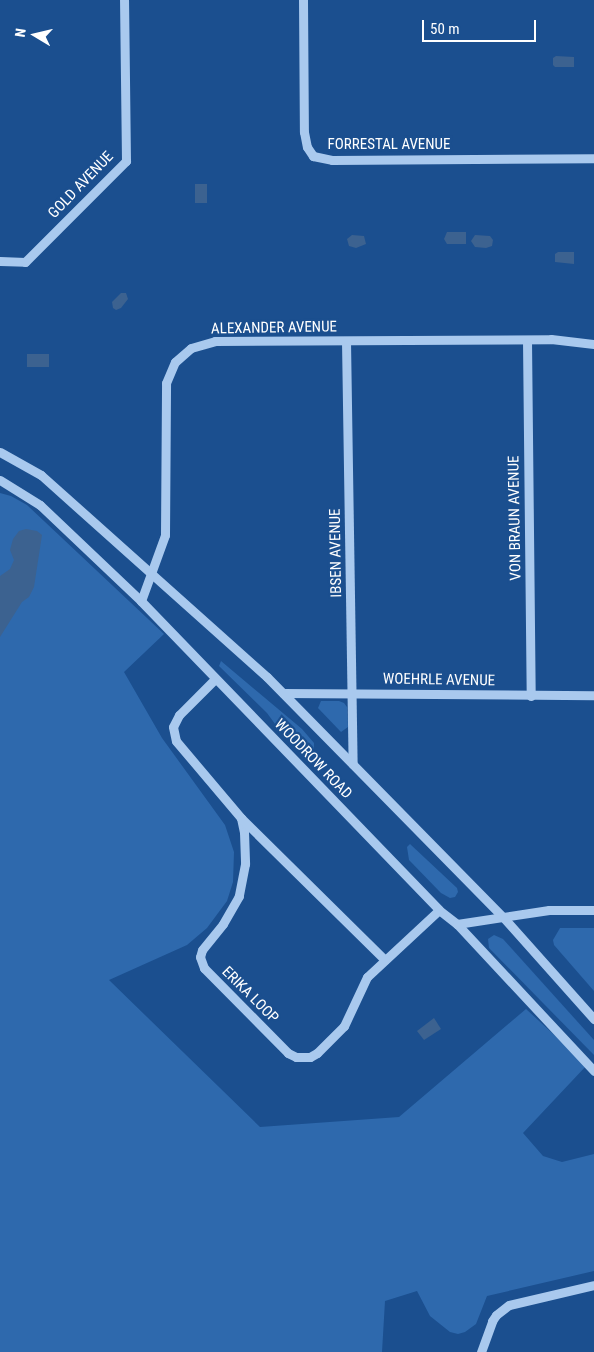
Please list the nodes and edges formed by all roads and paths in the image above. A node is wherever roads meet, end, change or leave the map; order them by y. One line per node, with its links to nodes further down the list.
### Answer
1 (124, 0): 4 (street, GOLD AVENUE)
2 (304, 0): 3 (street, FORRESTAL AVENUE)
3 (594, 158)
4 (0, 261)
5 (527, 340): 6 (street, ALEXANDER AVENUE); 7 (street, ALEXANDER AVENUE); 16 (street, VON BRAUN AVENUE)
6 (346, 341): 10 (street, ALEXANDER AVENUE); 13 (street, IBSEN AVENUE)
7 (594, 344)
8 (0, 452): 10 (street, WOODROW ROAD)
9 (0, 480): 11 (street, WOODROW ROAD)
10 (152, 572): 11 (street, ALEXANDER AVENUE); 14 (street, WOODROW ROAD)
11 (141, 601): 12 (street, WOODROW ROAD)
12 (215, 679): 18 (street); 19 (street, WOODROW ROAD)
13 (352, 692): 14 (street, WOEHRLE AVENUE); 16 (street, WOEHRLE AVENUE); 17 (street, IBSEN AVENUE)
14 (283, 693): 17 (street, WOODROW ROAD)
15 (594, 695): 16 (street, WOEHRLE AVENUE)
16 (531, 696)
17 (353, 764): 21 (street, WOODROW ROAD)
18 (241, 818): 23 (street); 23 (street, ERIKA LOOP)
19 (438, 910): 22 (street, WOODROW ROAD); 23 (street, ERIKA LOOP)
20 (594, 910): 21 (street)
21 (503, 917): 22 (street); 24 (street, WOODROW ROAD)
22 (457, 924): 25 (street, WOODROW ROAD)
23 (385, 960)
24 (594, 1019)
25 (594, 1071)
26 (594, 1285): 27 (street)
27 (482, 1352)

